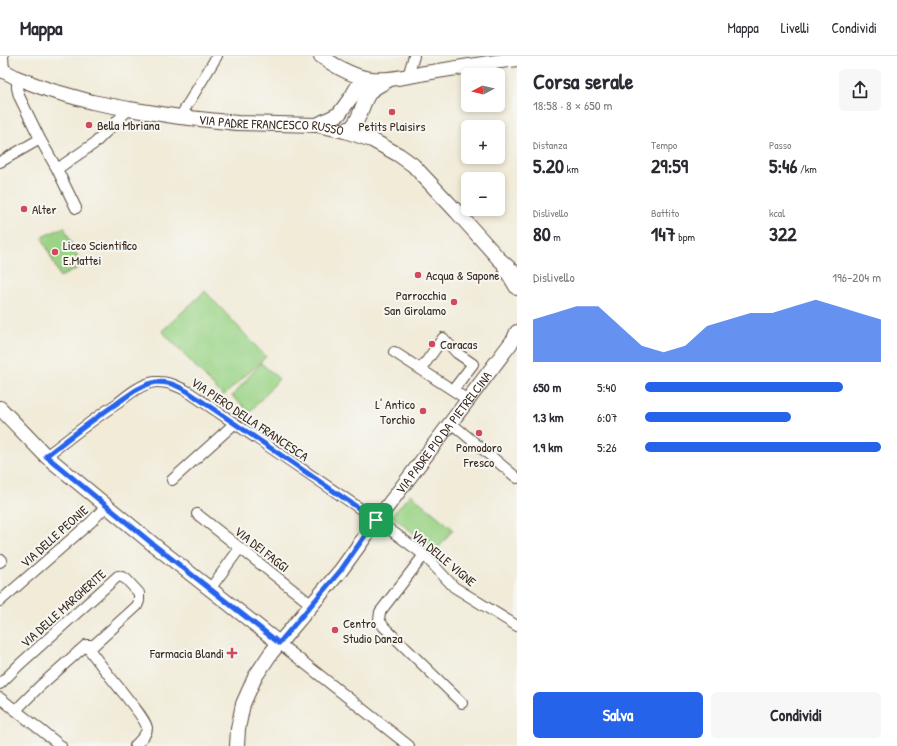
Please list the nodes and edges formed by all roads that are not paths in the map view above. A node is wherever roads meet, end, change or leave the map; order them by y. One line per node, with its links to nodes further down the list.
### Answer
1 (3, 56): 6 (street)
2 (217, 56): 15 (street)
3 (321, 56): 7 (street)
4 (414, 56): 8 (street)
5 (517, 59): 8 (street)
6 (2, 70): 9 (street, VIA PADRE FRANCESCO RUSSO)
7 (344, 70): 10 (street); 11 (street)
8 (408, 76): 10 (street)
9 (17, 78): 12 (street, VIA PADRE FRANCESCO RUSSO); 18 (street)
10 (369, 83): 11 (street); 14 (street)
11 (356, 89): 13 (street)
12 (129, 109): 15 (street, VIA PADRE FRANCESCO RUSSO); 21 (street)
13 (339, 114): 16 (street); 17 (street)
14 (361, 114): 17 (street); 19 (street)
15 (180, 117): 16 (street, VIA PADRE FRANCESCO RUSSO)
16 (317, 125): 17 (street, VIA PADRE FRANCESCO RUSSO)
17 (342, 130): 19 (street, VIA PADRE FRANCESCO RUSSO)
18 (40, 139): 20 (street); 21 (street)
19 (372, 140): 23 (street, VIA PADRE FRANCESCO RUSSO)
20 (0, 162)
21 (57, 169): 22 (street)
22 (76, 208)
23 (499, 260): 24 (street, VIA PADRE FRANCESCO RUSSO); 25 (street, VIA PADRE FRANCESCO RUSSO)
24 (517, 275)
25 (517, 288)
26 (516, 336): 30 (street, VIA PADRE PIO DA PIETRELCINA)
27 (394, 352): 28 (street)
28 (421, 369): 29 (street); 29 (street)
29 (453, 390): 30 (street)
30 (468, 400): 32 (street, VIA PADRE PIO DA PIETRELCINA)
31 (0, 408): 34 (street)
32 (451, 423): 35 (street); 39 (street, VIA PADRE PIO DA PIETRELCINA)
33 (234, 424): 34 (street, VIA PIERO DELLA FRANCESCA); 36 (street); 39 (street, VIA PIERO DELLA FRANCESCA)
34 (46, 456): 37 (street)
35 (517, 478)
36 (172, 480)
37 (106, 506): 42 (street); 43 (street, VIA DELLE PEONIE)
38 (197, 514): 40 (street, VIA DEI FAGGI)
39 (376, 520): 41 (street, VIA DELLE VIGNE); 44 (street, VIA PADRE PIO DA PIETRELCINA)
40 (240, 548): 42 (street); 44 (street, VIA DEI FAGGI)
41 (424, 555): 45 (street, VIA DELLE VIGNE); 49 (street)
42 (210, 589): 46 (street)
43 (0, 601)
44 (312, 604): 46 (street, VIA PADRE PIO DA PIETRELCINA)
45 (517, 626)
46 (279, 643): 54 (street, VIA PADRE PIO DA PIETRELCINA); 55 (street)
47 (86, 645): 48 (street, VIA DELLE MARGHERITE); 51 (street, VIA DELLE MARGHERITE); 53 (street)
48 (0, 684)
49 (462, 702)
50 (2, 703): 51 (street)
51 (16, 710): 52 (street)
52 (61, 746)
53 (135, 746)
54 (237, 746)
55 (409, 746)

